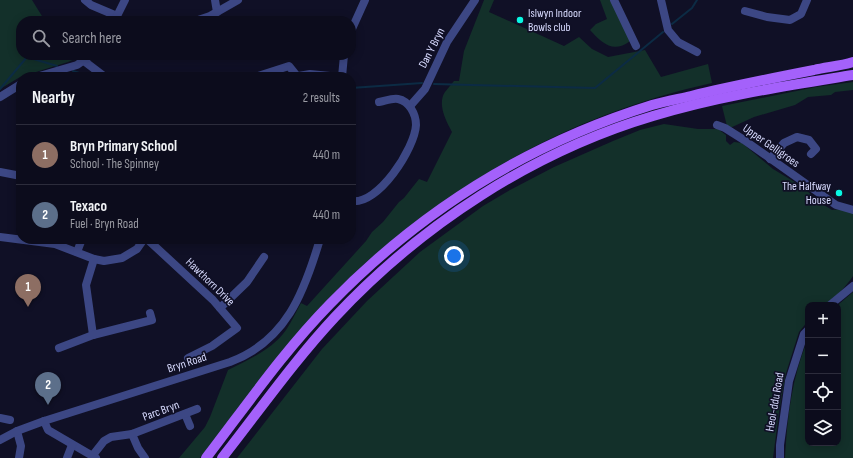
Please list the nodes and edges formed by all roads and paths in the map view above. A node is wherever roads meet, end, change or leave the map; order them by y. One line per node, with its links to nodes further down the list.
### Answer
1 (85, 0): 12 (street)
2 (125, 0): 13 (street)
3 (215, 0): 11 (street)
4 (238, 0): 11 (street)
5 (365, 0): 15 (street)
6 (475, 0): 31 (street, Dan Y Bryn)
7 (614, 0): 16 (street)
8 (661, 0): 17 (street)
9 (807, 0): 10 (street)
10 (745, 11)
11 (218, 12): 14 (street)
12 (111, 16)
13 (117, 16)
14 (208, 16)
15 (356, 20)
16 (636, 46)
17 (697, 52)
18 (84, 60): 22 (street)
19 (90, 60): 23 (street)
20 (343, 60): 26 (street)
21 (853, 62): 71 (main road)
22 (53, 72)
23 (101, 72)
24 (270, 72): 25 (street)
25 (293, 72)
26 (342, 72)
27 (853, 75): 72 (main road)
28 (16, 87): 29 (street)
29 (0, 97)
30 (380, 102): 31 (street)
31 (410, 106): 37 (street)
32 (717, 125): 34 (street, Upper Gelligroes)
33 (812, 154): 34 (street)
34 (770, 159): 38 (street, Upper Gelligroes)
35 (0, 172): 36 (street)
36 (16, 175)
37 (356, 201)
38 (853, 210)
39 (0, 237): 40 (street)
40 (16, 239)
41 (55, 244): 46 (street)
42 (80, 244): 46 (street)
43 (141, 244): 48 (street)
44 (150, 244): 51 (street, Hawthorn Drive)
45 (318, 244): 61 (street, Bryn Road)
46 (77, 252): 48 (street)
47 (264, 257): 51 (street)
48 (94, 259): 54 (street)
49 (853, 286): 50 (street)
50 (834, 302)
51 (220, 308): 56 (street, Hawthorn Drive)
52 (150, 313): 54 (street)
53 (805, 333): 73 (street, Heol-ddu Road)
54 (93, 335): 55 (street)
55 (59, 348)
56 (188, 358)
57 (197, 409): 58 (street, Parc Bryn)
58 (186, 414): 62 (street); 64 (street, Parc Bryn)
59 (0, 418): 60 (street)
60 (10, 420)
61 (44, 421): 63 (street, Bryn Road); 66 (street)
62 (190, 426)
63 (17, 431): 65 (street, Bryn Road); 68 (street)
64 (132, 434): 67 (street, Parc Bryn); 70 (street, Parc Bryn)
65 (0, 440)
66 (72, 444): 67 (street); 69 (street)
67 (95, 456)
68 (19, 458)
69 (67, 458)
70 (146, 458)
71 (206, 458)
72 (222, 458)
73 (780, 458)

